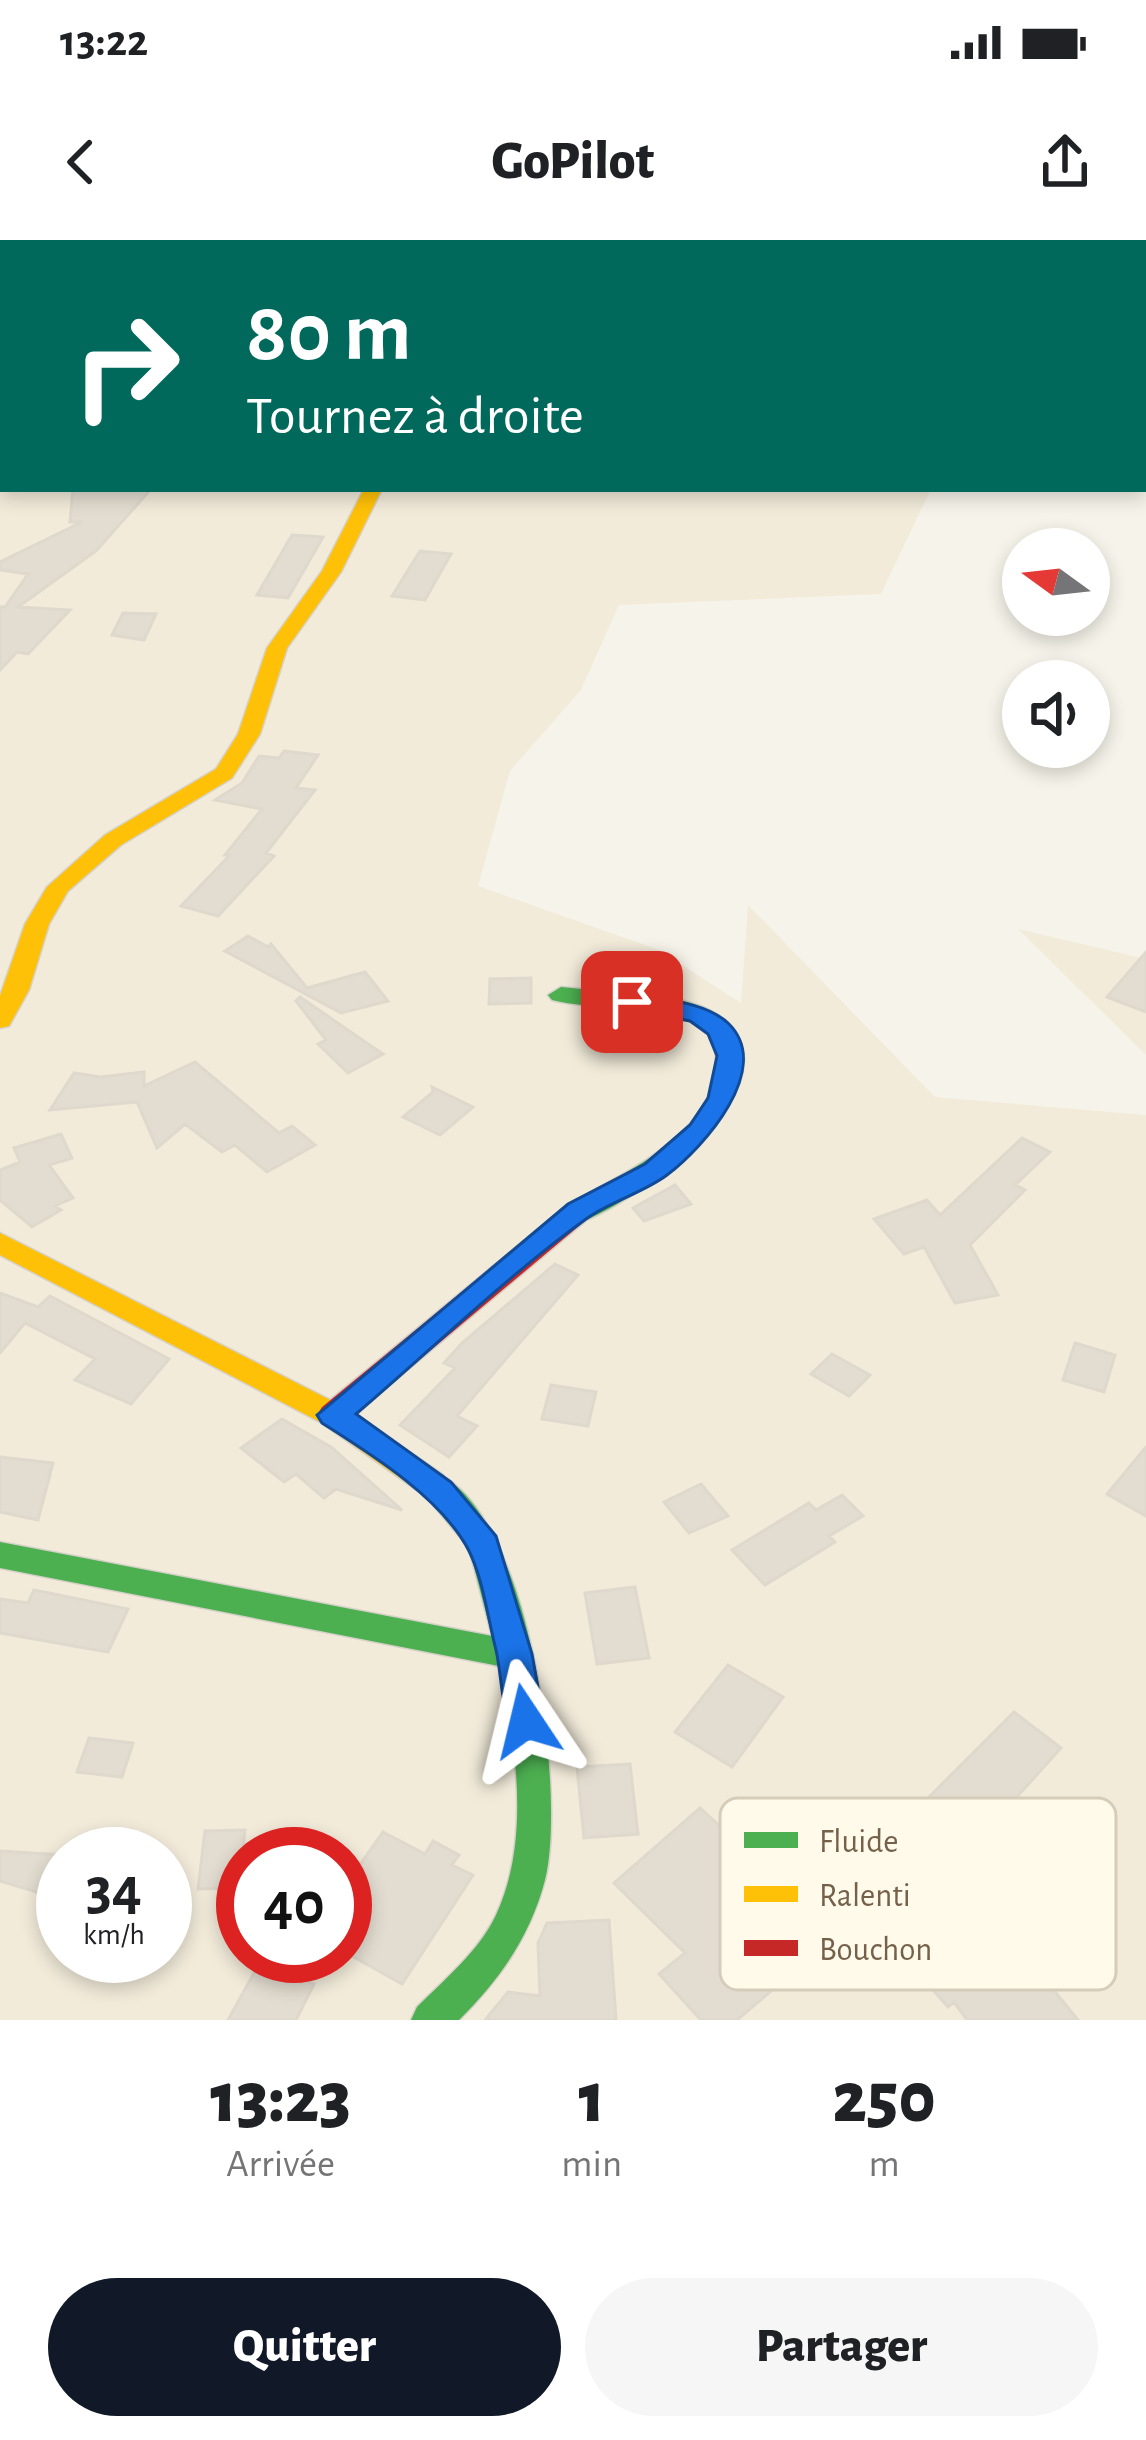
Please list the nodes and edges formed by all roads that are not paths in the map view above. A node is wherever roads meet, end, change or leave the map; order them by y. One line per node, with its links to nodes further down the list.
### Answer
1 (371, 492): 3 (street)
2 (561, 994): 5 (street)
3 (0, 1020)
4 (0, 1243): 5 (street)
5 (333, 1415): 7 (street)
6 (0, 1555): 7 (street)
7 (514, 1654): 8 (street)
8 (431, 2020)

